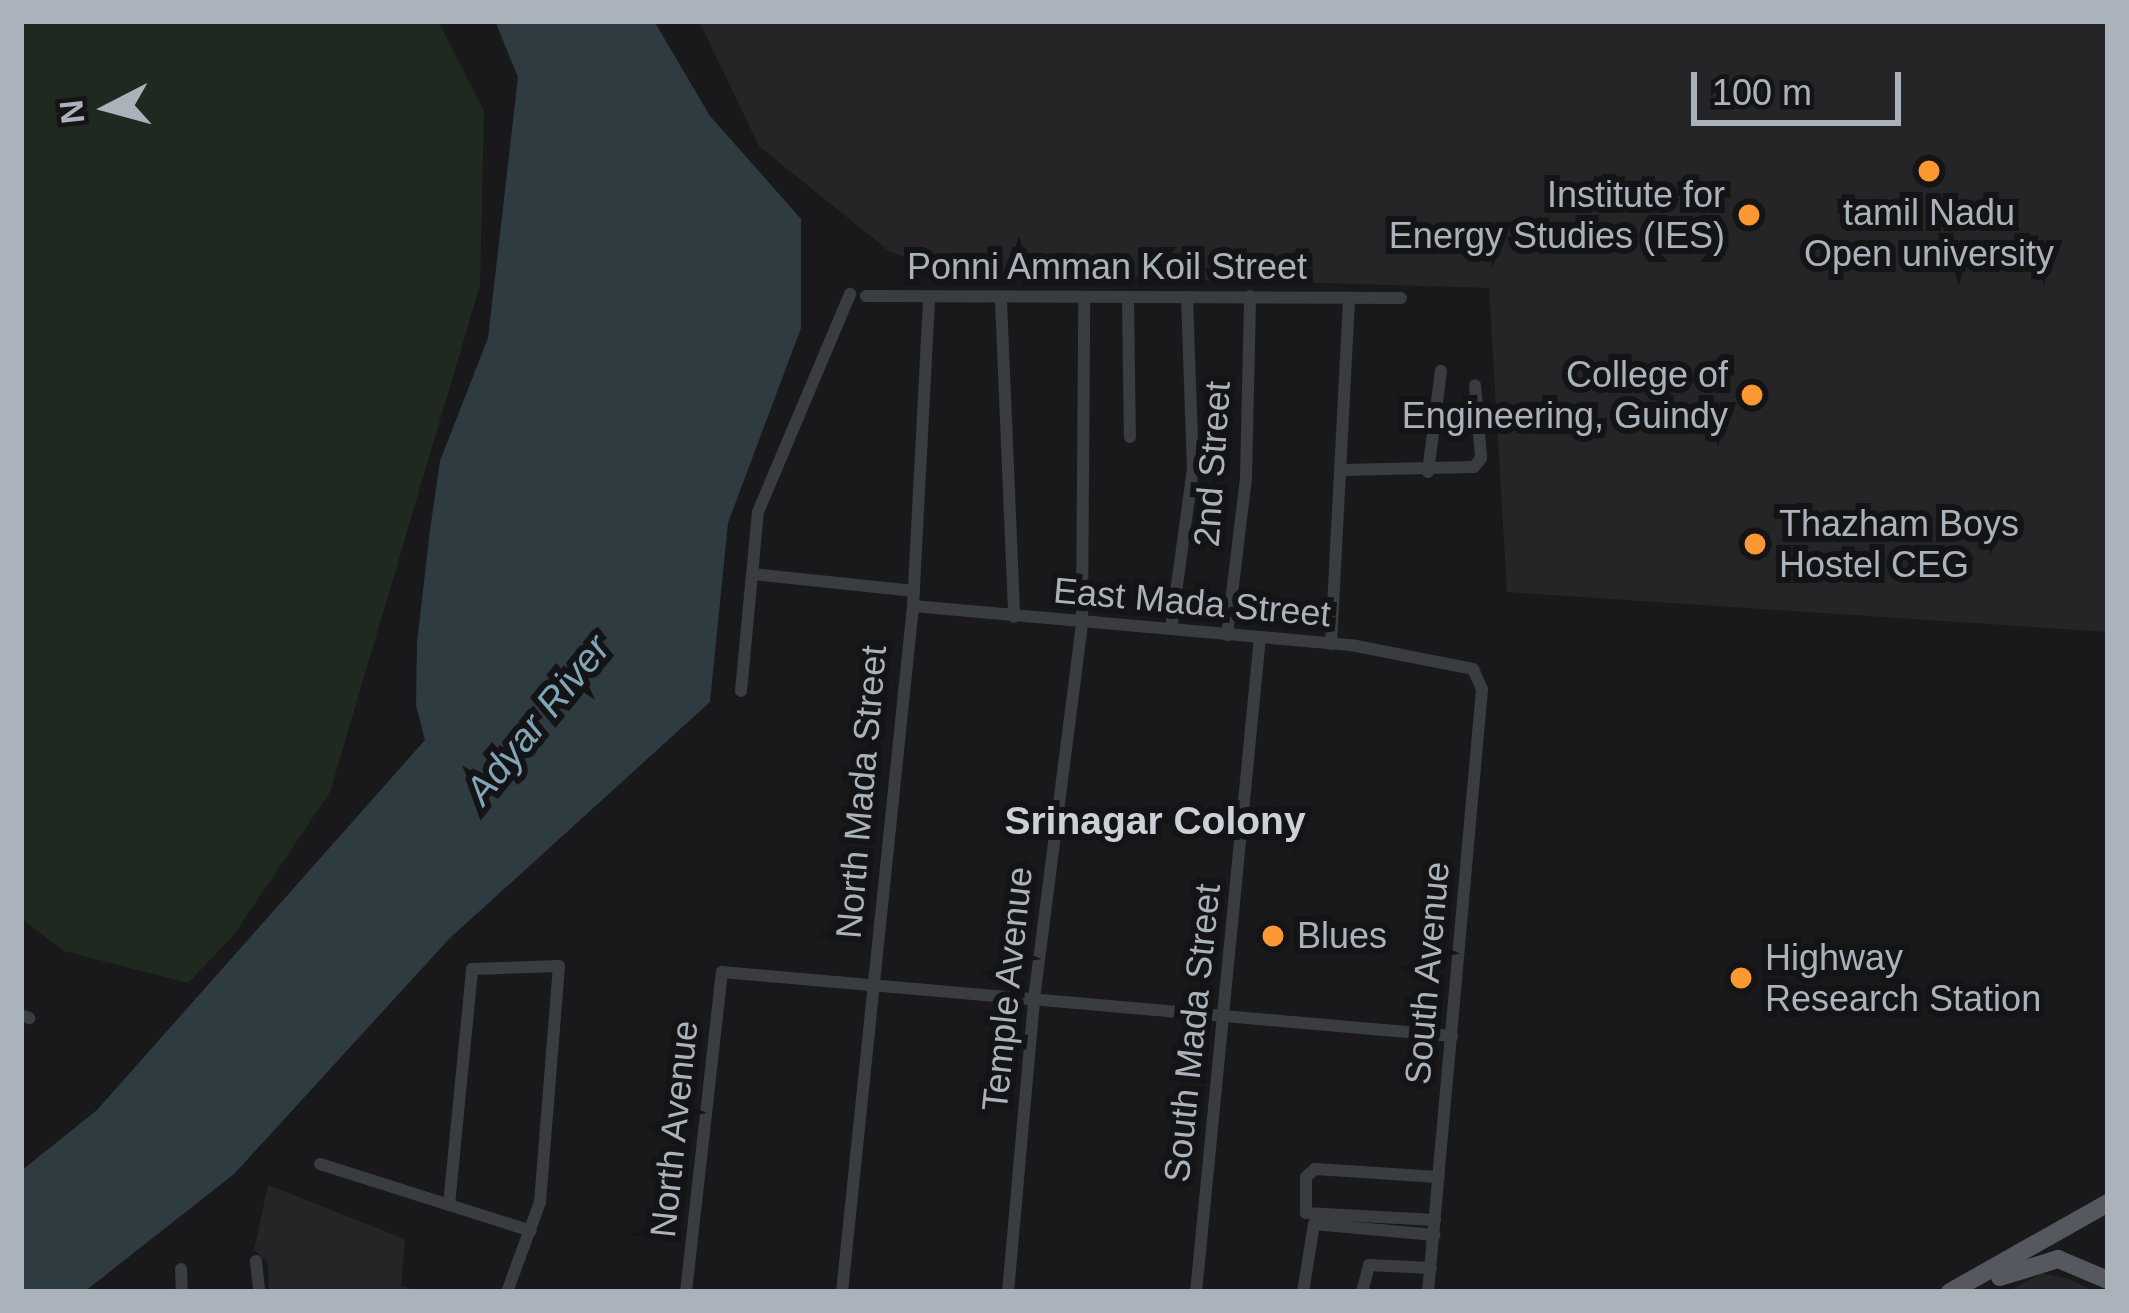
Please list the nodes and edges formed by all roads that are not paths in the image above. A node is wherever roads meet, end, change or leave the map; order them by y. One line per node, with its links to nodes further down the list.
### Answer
1 (850, 293): 16 (street)
2 (866, 296): 5 (street, Ponni Amman Koil Street)
3 (1250, 296): 4 (street, Ponni Amman Koil Street); 7 (street, Ponni Amman Koil Street); 21 (street, 2nd Street)
4 (1349, 297): 6 (street, Ponni Amman Koil Street); 14 (street)
5 (929, 298): 8 (street, Ponni Amman Koil Street); 17 (street, North Mada Street)
6 (1402, 298)
7 (1187, 299): 9 (street, Ponni Amman Koil Street); 20 (street)
8 (1001, 301): 10 (street, Ponni Amman Koil Street); 18 (street)
9 (1128, 301): 10 (street, Ponni Amman Koil Street); 13 (street)
10 (1084, 303): 19 (street, Temple Avenue)
11 (1441, 370): 15 (street)
12 (1474, 385): 15 (street)
13 (1130, 437)
14 (1342, 470): 15 (street); 23 (street)
15 (1428, 472)
16 (752, 574): 17 (street, East Mada Street); 25 (street)
17 (914, 598): 18 (street, East Mada Street); 26 (street, North Mada Street)
18 (1014, 617): 19 (street, East Mada Street)
19 (1082, 622): 20 (street, East Mada Street); 27 (street, Temple Avenue)
20 (1171, 629): 21 (street, East Mada Street)
21 (1227, 635): 22 (street, East Mada Street)
22 (1260, 637): 23 (street, East Mada Street); 28 (street, South Mada Street)
23 (1331, 644): 24 (street, East Mada Street)
24 (1465, 665): 29 (street, South Avenue)
25 (741, 691)
26 (873, 985): 27 (street); 43 (street, North Avenue); 44 (street, North Mada Street)
27 (1034, 999): 28 (street); 45 (street, Temple Avenue)
28 (1223, 1016): 29 (street); 46 (street, South Mada Street)
29 (1451, 1036): 31 (street, South Avenue)
30 (320, 1164): 33 (street)
31 (1439, 1177): 34 (street, South Avenue); 34 (street)
32 (2108, 1203): 50 (main road)
33 (449, 1205): 35 (street); 35 (street)
34 (1434, 1227): 37 (street, South Avenue); 47 (street)
35 (531, 1231): 42 (street)
36 (256, 1261): 41 (street)
37 (1430, 1268): 48 (street); 49 (street, South Avenue)
38 (181, 1269): 40 (street)
39 (2108, 1280): 50 (main road)
40 (182, 1292)
41 (259, 1292)
42 (506, 1292)
43 (686, 1292)
44 (842, 1292)
45 (1008, 1292)
46 (1196, 1292)
47 (1303, 1292)
48 (1362, 1292)
49 (1428, 1292)
50 (1953, 1292)

